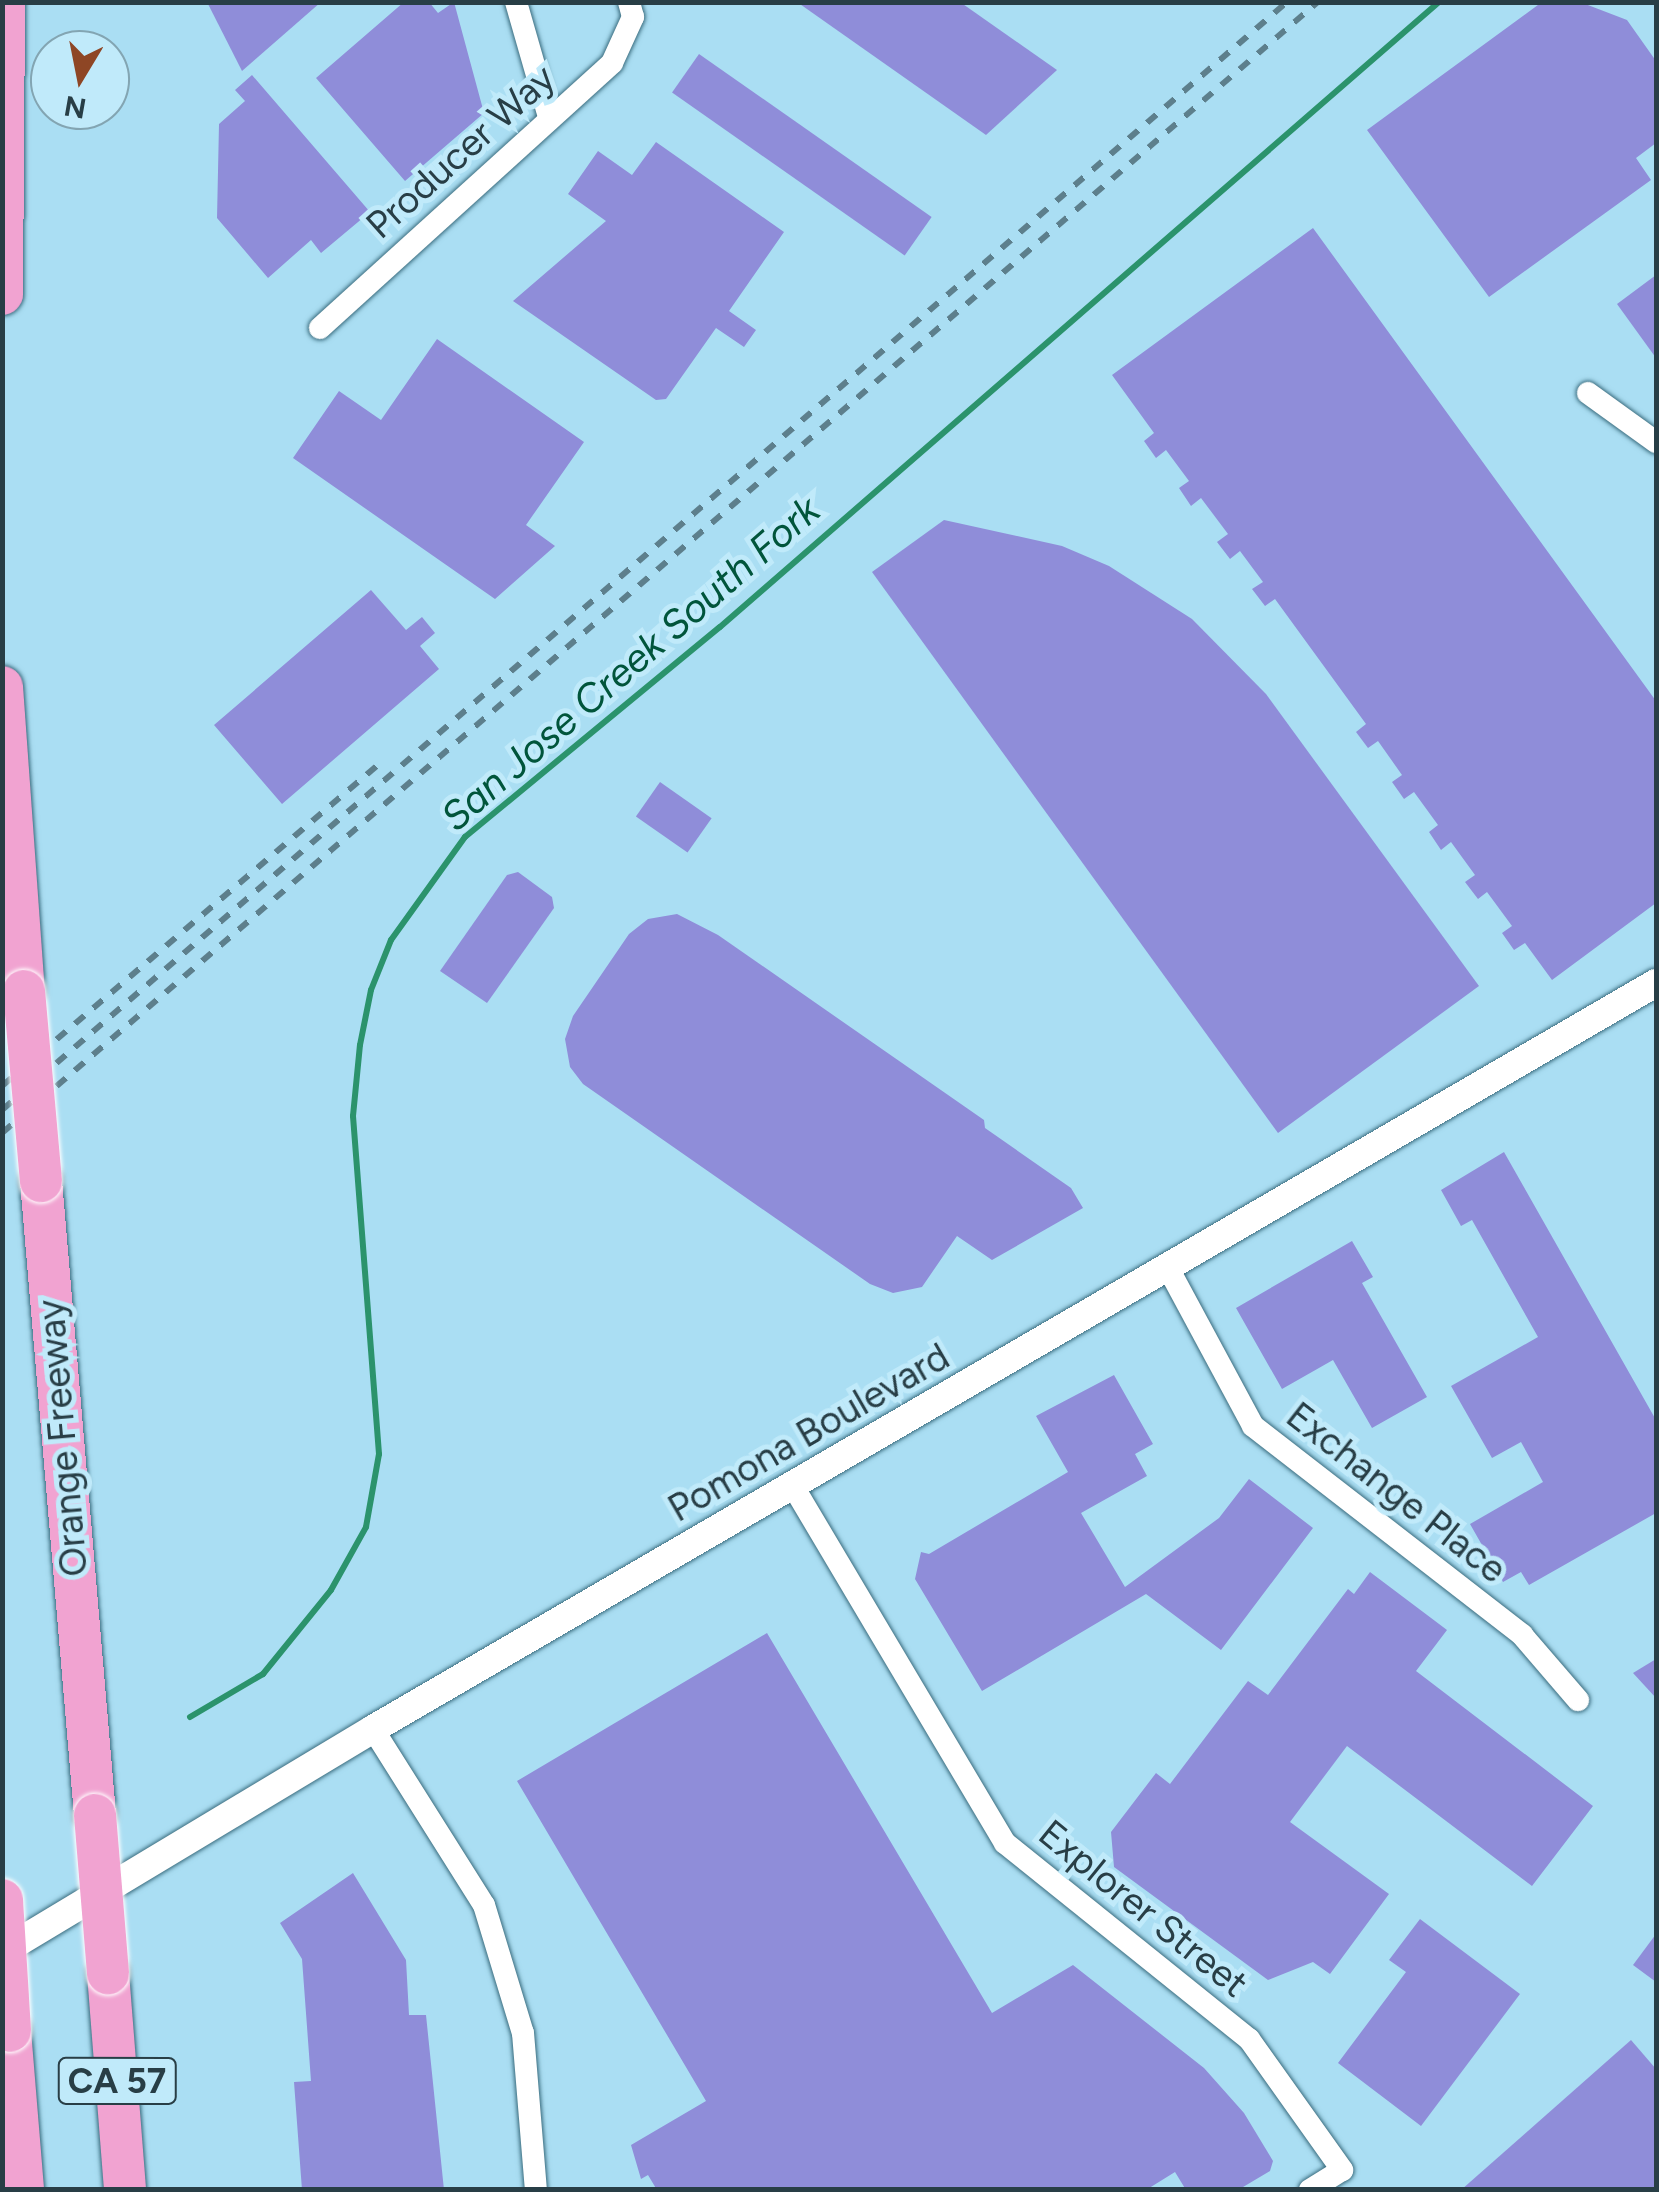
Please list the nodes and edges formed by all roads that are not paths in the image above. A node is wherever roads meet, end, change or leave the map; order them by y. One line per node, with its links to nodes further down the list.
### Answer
1 (4, 2): 5 (highway)
2 (516, 2): 4 (street)
3 (631, 10): 4 (street, Producer Way)
4 (549, 118): 6 (street, Producer Way)
5 (2, 294)
6 (320, 328)
7 (1588, 393): 8 (street)
8 (1656, 442)
9 (2, 687): 18 (highway, Orange Freeway / CA 57, bridge)
10 (1656, 984): 11 (street, Pomona Boulevard)
11 (1168, 1268): 12 (street, Pomona Boulevard); 13 (street, Exchange Place)
12 (793, 1486): 14 (street, Pomona Boulevard); 20 (street, Explorer Street)
13 (1578, 1700)
14 (372, 1729): 16 (street, Pomona Boulevard); 19 (street)
15 (2, 1900): 17 (highway, CA 57, bridge)
16 (2, 1952)
17 (23, 2190)
18 (125, 2190)
19 (536, 2190)
20 (1310, 2190)

